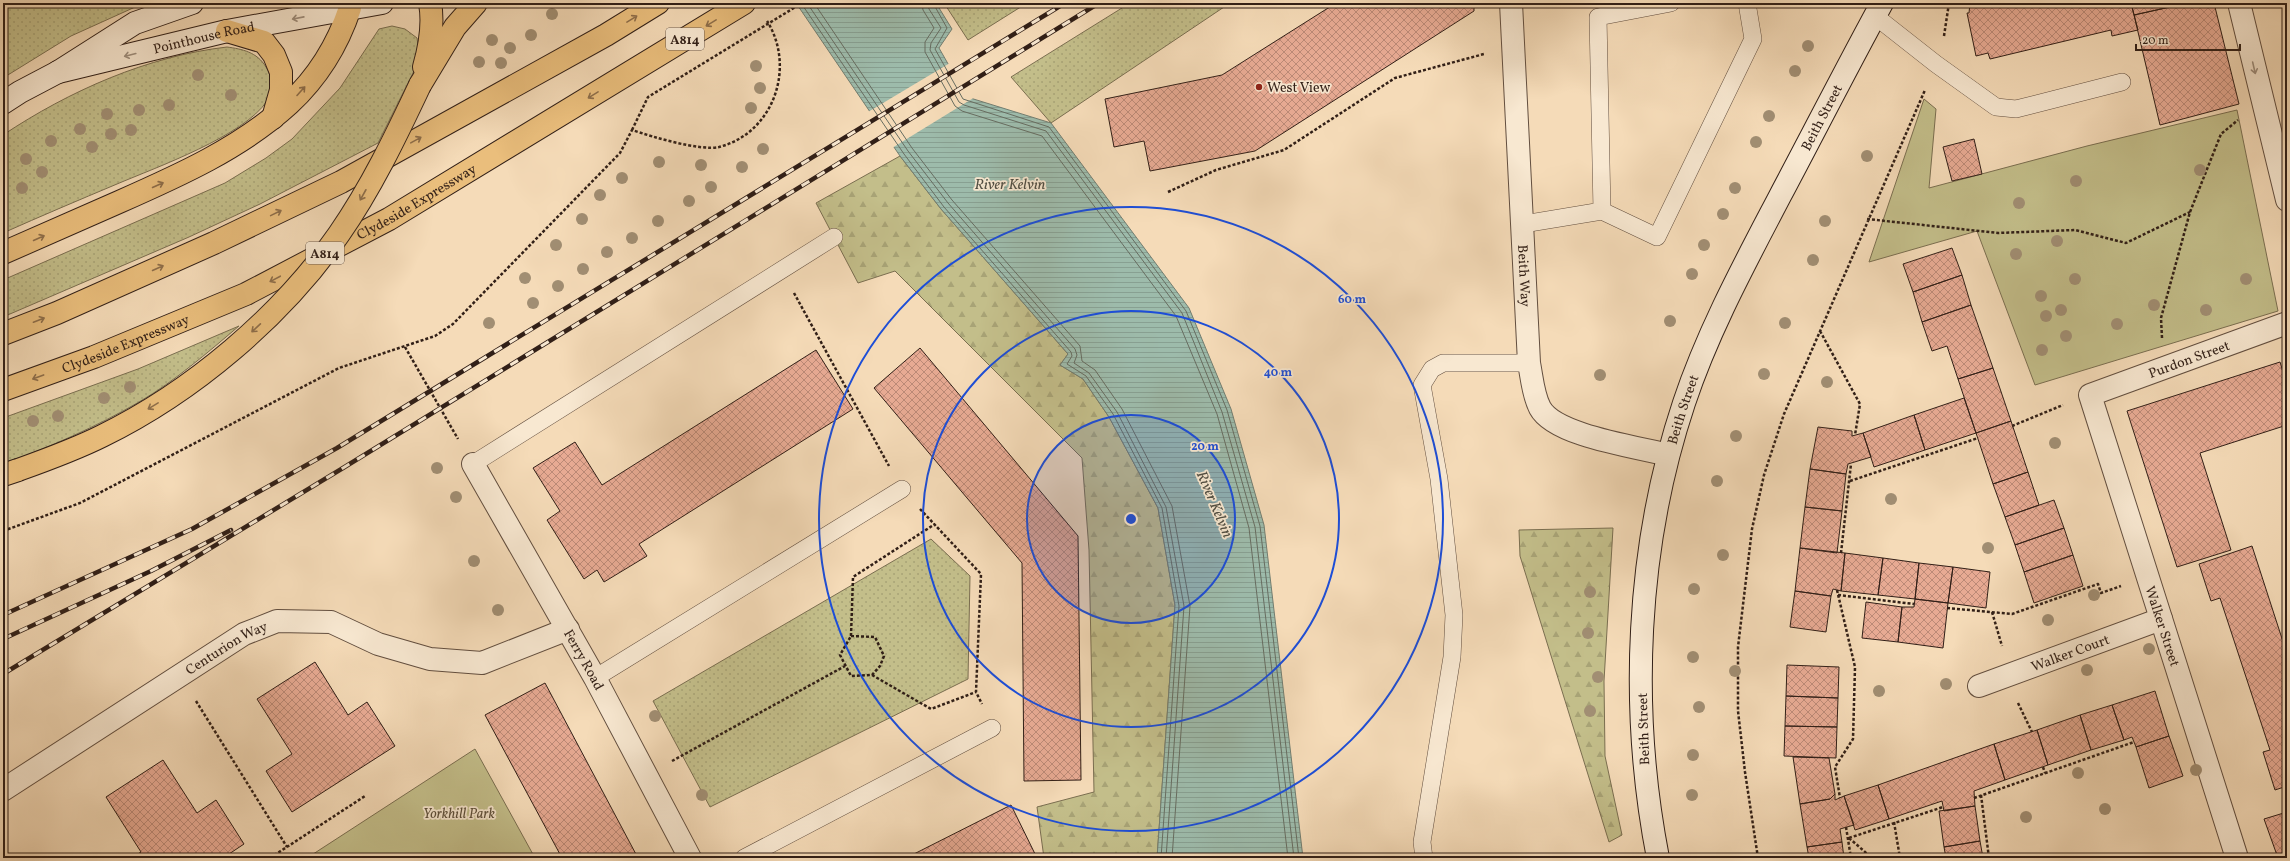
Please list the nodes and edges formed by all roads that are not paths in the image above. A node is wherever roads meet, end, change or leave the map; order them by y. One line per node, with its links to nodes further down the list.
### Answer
1 (192, 3): 14 (street, Pointhouse Road)
2 (382, 3): 11 (street, Pointhouse Road)
3 (430, 3): 16 (main road)
4 (476, 3): 16 (main road)
5 (658, 3): 25 (main road, one-way to 5)
6 (744, 3): 27 (main road, Clydeside Expressway / A814, one-way to 27)
7 (1511, 3): 21 (street, Beith Way)
8 (1671, 3): 20 (lane)
9 (1747, 3): 20 (lane)
10 (2239, 3): 19 (street, one-way to 19)
11 (349, 6): 13 (street, Pointhouse Road, one-way to 13); 18 (main road, one-way to 11)
12 (1879, 9): 15 (lane); 29 (street, Beith Street)
13 (227, 31): 14 (street, Pointhouse Road, one-way to 14); 18 (main road)
14 (58, 72): 17 (street, Pointhouse Road)
15 (2122, 82)
16 (420, 85): 31 (main road, A814, one-way to 31, bridge)
17 (3, 103)
18 (273, 118): 23 (main road, one-way to 18)
19 (2287, 200)
20 (1602, 211): 21 (lane)
21 (1523, 224): 26 (street, Beith Way)
22 (834, 237): 30 (lane)
23 (3, 253)
24 (2287, 323): 28 (street, Purdon Street)
25 (3, 334)
26 (1529, 363): 29 (street, Beith Way); 41 (lane)
27 (3, 390)
28 (2090, 395): 33 (street, Walker Street)
29 (1668, 454): 42 (street, Beith Street)
30 (473, 464): 34 (street, Ferry Road)
31 (10, 473)
32 (902, 489): 35 (lane)
33 (2161, 619): 36 (street, Walker Court); 43 (street, Walker Street)
34 (568, 630): 35 (street, Ferry Road); 38 (street, Centurion Way)
35 (595, 678): 39 (street, Ferry Road)
36 (1979, 686)
37 (992, 728): 40 (lane)
38 (3, 790)
39 (690, 858)
40 (744, 858)
41 (1424, 858)
42 (1658, 858)
43 (2237, 858)

